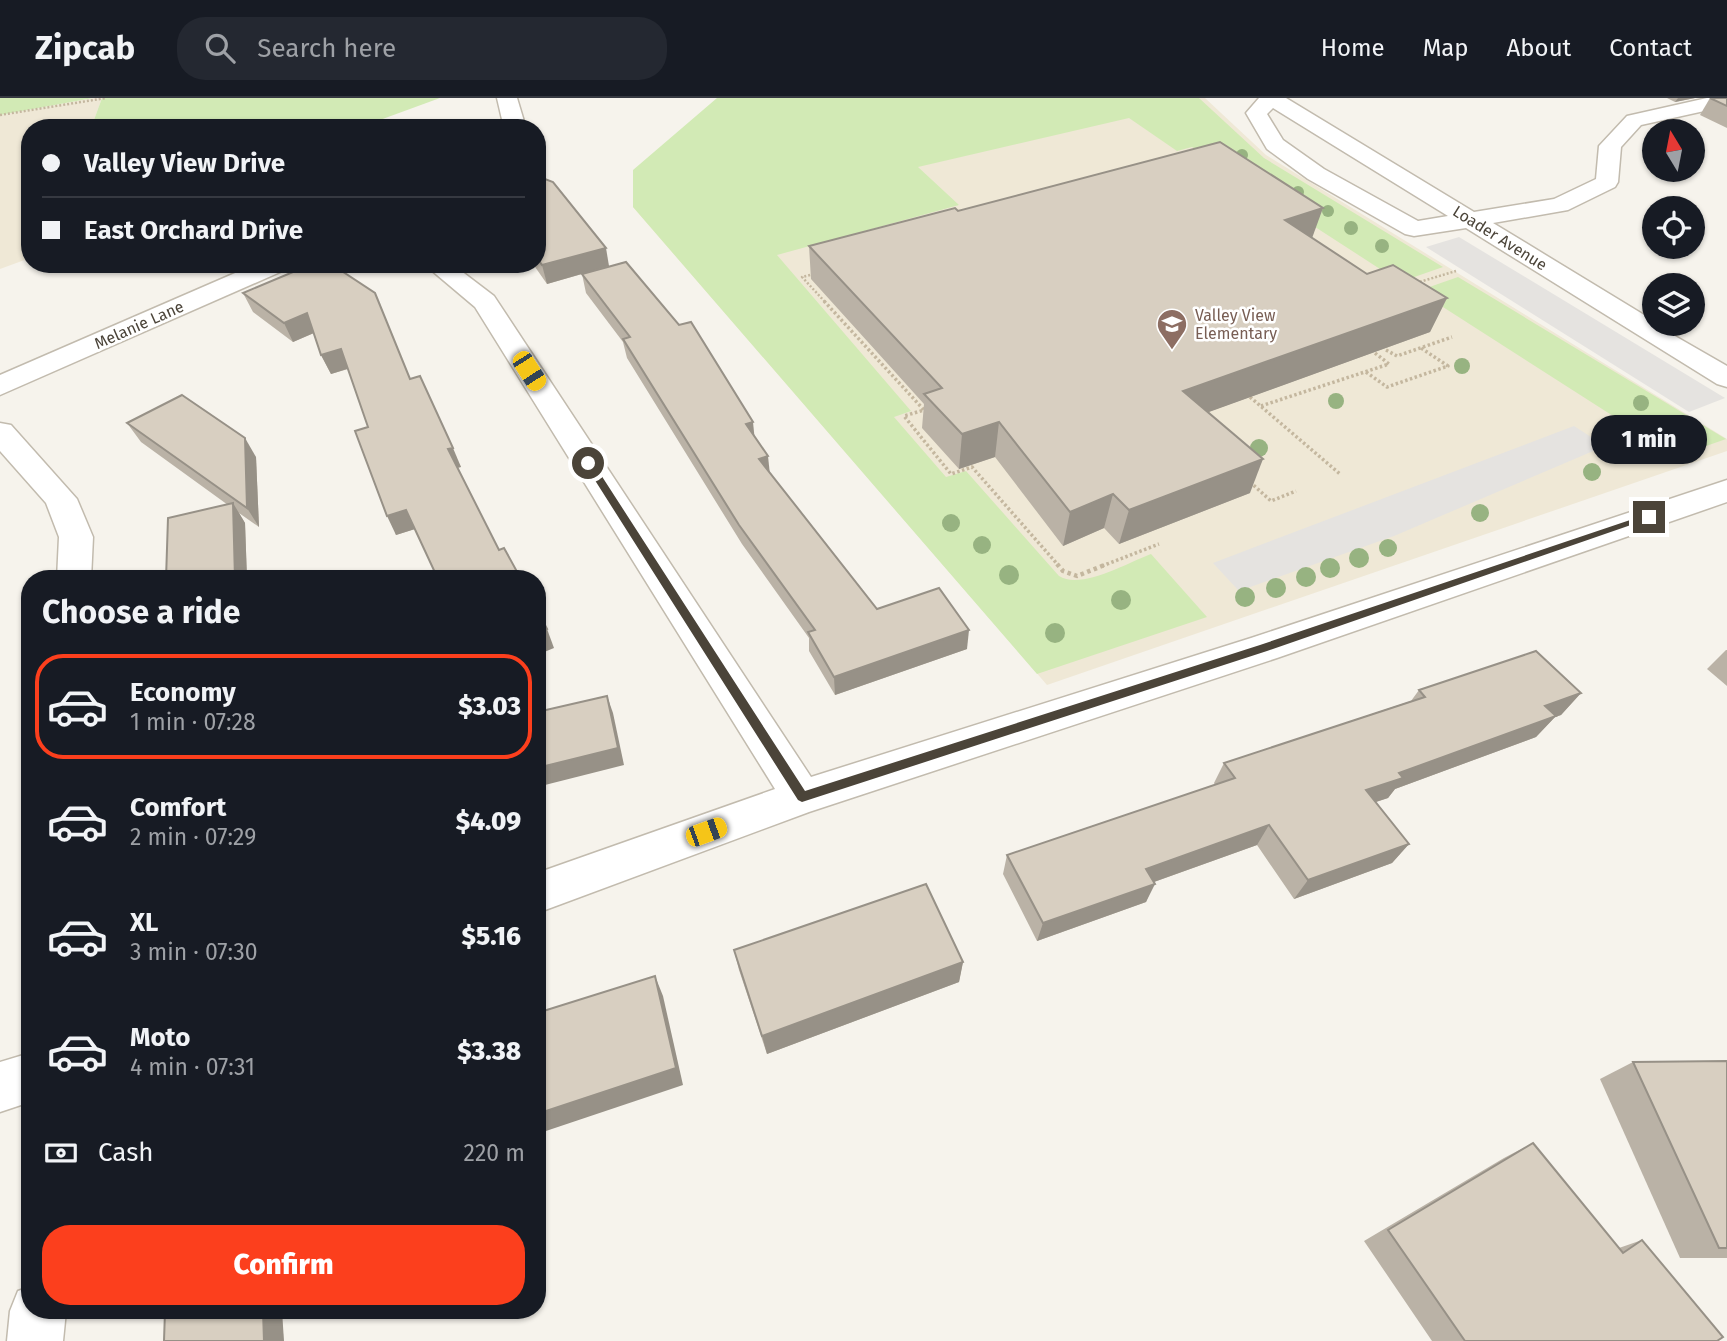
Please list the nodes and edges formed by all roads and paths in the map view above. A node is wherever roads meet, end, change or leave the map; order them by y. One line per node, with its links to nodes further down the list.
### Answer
1 (106, 98): 5 (path)
2 (507, 98): 6 (street)
3 (1272, 98): 7 (street, Loader Avenue); 7 (street)
4 (1727, 100): 7 (street)
5 (0, 115)
6 (513, 119)
7 (1470, 220): 18 (street, Loader Avenue)
8 (1456, 271): 12 (path)
9 (257, 273): 19 (street, Melanie Lane)
10 (450, 273): 29 (street)
11 (815, 274): 27 (path)
12 (1408, 285)
13 (1452, 337): 14 (path)
14 (1421, 348): 15 (path); 17 (path)
15 (1386, 349)
16 (1375, 353): 17 (path)
17 (1366, 372): 21 (path)
18 (1727, 378)
19 (0, 386)
20 (1250, 397): 21 (path)
21 (1261, 406): 24 (path)
22 (0, 432): 28 (street)
23 (1240, 474): 25 (path)
24 (1339, 474)
25 (1296, 491)
26 (1727, 491): 29 (street)
27 (1159, 544)
28 (74, 570)
29 (802, 797): 30 (street)
30 (546, 890)
31 (21, 1080): 32 (street)
32 (0, 1087)
33 (37, 1319): 34 (street)
34 (35, 1341)

